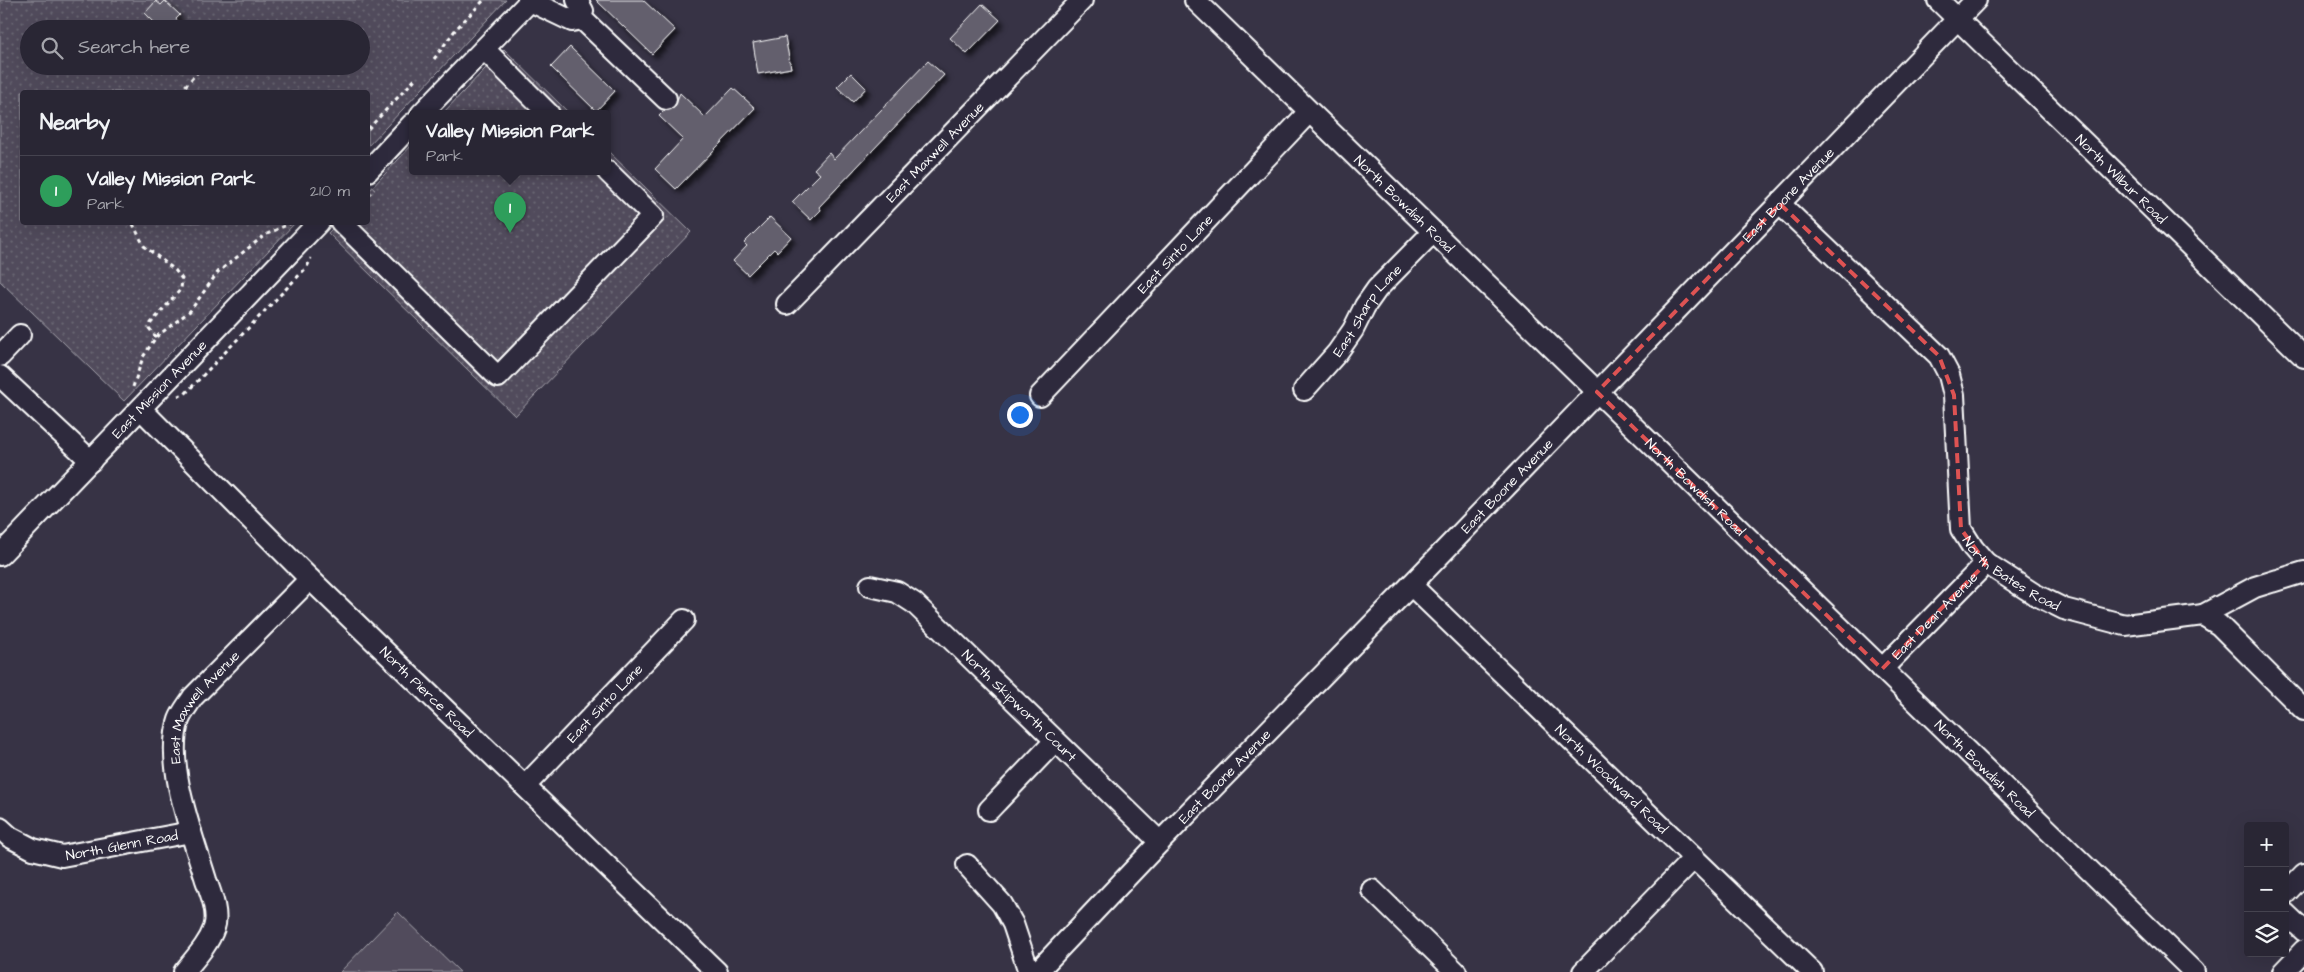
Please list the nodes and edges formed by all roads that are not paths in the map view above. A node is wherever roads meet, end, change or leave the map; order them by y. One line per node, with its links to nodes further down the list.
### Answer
1 (1082, 0): 20 (street, East Maxwell Avenue)
2 (1195, 0): 12 (street, North Bowdish Road)
3 (1938, 0): 7 (street, North Wilbur Road)
4 (1976, 0): 7 (street, East Boone Avenue)
5 (531, 1): 6 (street); 8 (street)
6 (578, 8): 9 (street)
7 (1958, 19): 16 (street, East Boone Avenue); 23 (street, North Wilbur Road)
8 (484, 49): 10 (street); 11 (street)
9 (666, 99)
10 (425, 110)
11 (545, 110)
12 (1310, 112): 19 (street, North Bowdish Road); 27 (street, East Sinto Lane)
13 (409, 127): 14 (street)
14 (370, 169)
15 (611, 175): 18 (street)
16 (1780, 204): 26 (street, East Boone Avenue); 31 (street, North Bates Road)
17 (316, 225): 28 (street, East Mission Avenue)
18 (344, 225)
19 (1433, 232): 25 (street, East Sharp Lane); 26 (street, North Bowdish Road)
20 (787, 304)
21 (20, 335): 22 (street)
22 (0, 356)
23 (2304, 357)
24 (0, 376): 29 (street)
25 (1304, 390)
26 (1597, 392): 34 (street, East Boone Avenue); 38 (street, North Bowdish Road)
27 (1040, 396)
28 (148, 415): 29 (street, East Mission Avenue); 33 (street, North Pierce Road)
29 (91, 461): 30 (street, East Mission Avenue)
30 (0, 555)
31 (1986, 563): 36 (street, North Bates Road); 38 (street, East Dean Avenue)
32 (2304, 572): 36 (street)
33 (310, 579): 41 (street, North Pierce Road); 44 (street, East Maxwell Avenue)
34 (1411, 585): 45 (street, East Boone Avenue); 46 (street, North Woodward Road)
35 (870, 586): 40 (street, North Skipworth Court)
36 (2203, 615): 39 (street)
37 (684, 620): 41 (street, East Sinto Lane)
38 (1882, 669): 61 (street, North Bowdish Road)
39 (2304, 710)
40 (1055, 741): 42 (street); 45 (street, North Skipworth Court)
41 (525, 786): 55 (street, North Pierce Road)
42 (989, 810)
43 (0, 828): 44 (street, North Glenn Road)
44 (191, 832): 54 (street, East Maxwell Avenue)
45 (1160, 842): 57 (street, East Boone Avenue)
46 (1694, 858): 59 (street); 60 (street, North Woodward Road)
47 (967, 865): 56 (street)
48 (2304, 874): 50 (street)
49 (1372, 890): 58 (street)
50 (2289, 890)
51 (2289, 916): 52 (street)
52 (2304, 931)
53 (2304, 950): 62 (street)
54 (184, 972)
55 (717, 972)
56 (1029, 972)
57 (1037, 972)
58 (1456, 972)
59 (1583, 972)
60 (1812, 972)
61 (2194, 972)
62 (2283, 972)

